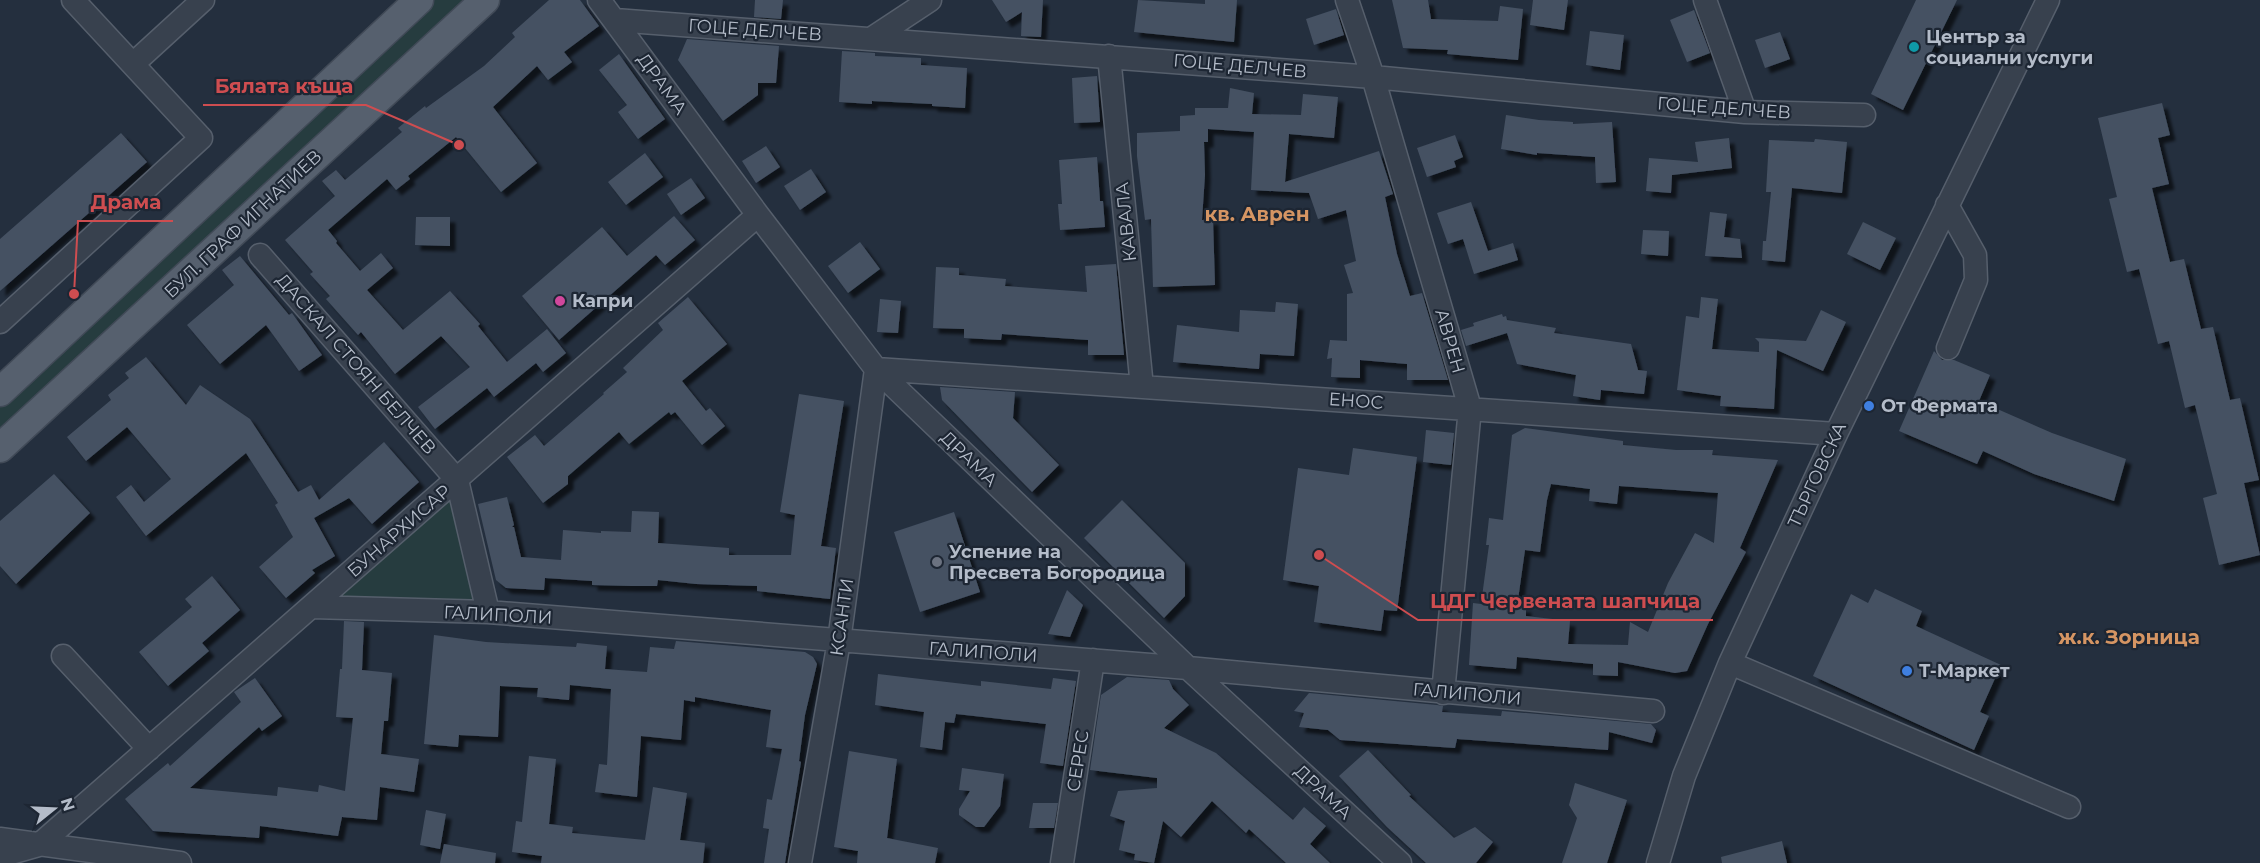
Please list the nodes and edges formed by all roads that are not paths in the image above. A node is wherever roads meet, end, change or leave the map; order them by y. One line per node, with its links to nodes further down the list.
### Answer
1 (73, 0): 13 (street)
2 (204, 0): 13 (street)
3 (419, 0): 24 (main road)
4 (485, 0): 27 (main road, БУЛ. ГРАФ ИГНАТИЕВ)
5 (599, 0): 10 (street, ДРАМА)
6 (930, 0): 11 (street)
7 (1347, 0): 14 (street, АВРЕН)
8 (1705, 0): 15 (street)
9 (2048, 0): 17 (street, ТЪРГОВСКА)
10 (615, 20): 11 (street, ГОЦЕ ДЕЛЧЕВ); 18 (street, ДРАМА)
11 (871, 39): 12 (street, ГОЦЕ ДЕЛЧЕВ)
12 (1109, 56): 14 (street, ГОЦЕ ДЕЛЧЕВ); 23 (street, КАВАЛА)
13 (133, 64): 20 (street)
14 (1373, 77): 15 (street, ГОЦЕ ДЕЛЧЕВ); 25 (street, АВРЕН)
15 (1745, 112): 16 (street, ГОЦЕ ДЕЛЧЕВ)
16 (1864, 116)
17 (1947, 205): 21 (street); 26 (street, ТЪРГОВСКА)
18 (758, 215): 22 (street, ДРАМА); 28 (street, БУНАРХИСАР)
19 (260, 255): 28 (street, ДАСКАЛ СТОЯН БЕЛЧЕВ)
20 (0, 322)
21 (1948, 348)
22 (876, 369): 23 (street, ЕНОС); 31 (street, КСАНТИ); 35 (street, ДРАМА)
23 (1142, 387): 25 (street, ЕНОС)
24 (0, 392)
25 (1470, 408): 26 (street, ЕНОС); 36 (street, АВРЕН)
26 (1836, 434): 34 (street, ТЪРГОВСКА)
27 (0, 448)
28 (457, 480): 29 (street, БУНАРХИСАР); 30 (street, ДАСКАЛ СТОЯН БЕЛЧЕВ)
29 (312, 607): 30 (street, ГАЛИПОЛИ); 38 (street, БУНАРХИСАР)
30 (488, 612): 31 (street, ГАЛИПОЛИ)
31 (839, 641): 33 (street, ГАЛИПОЛИ); 45 (street, КСАНТИ)
32 (63, 656): 38 (street)
33 (1094, 660): 35 (street, ГАЛИПОЛИ); 46 (street, СЕРЕС)
34 (1730, 663): 39 (street); 48 (street, ТЪРГОВСКА)
35 (1188, 668): 36 (street, ГАЛИПОЛИ); 47 (street, ДРАМА)
36 (1443, 693): 37 (street, ГАЛИПОЛИ)
37 (1653, 711)
38 (149, 749): 41 (street, БУНАРХИСАР)
39 (2069, 807)
40 (0, 840): 41 (street)
41 (39, 844): 42 (street); 43 (street)
42 (0, 856)
43 (111, 858): 44 (street)
44 (180, 863)
45 (800, 863)
46 (1062, 863)
47 (1400, 863)
48 (1658, 863)

